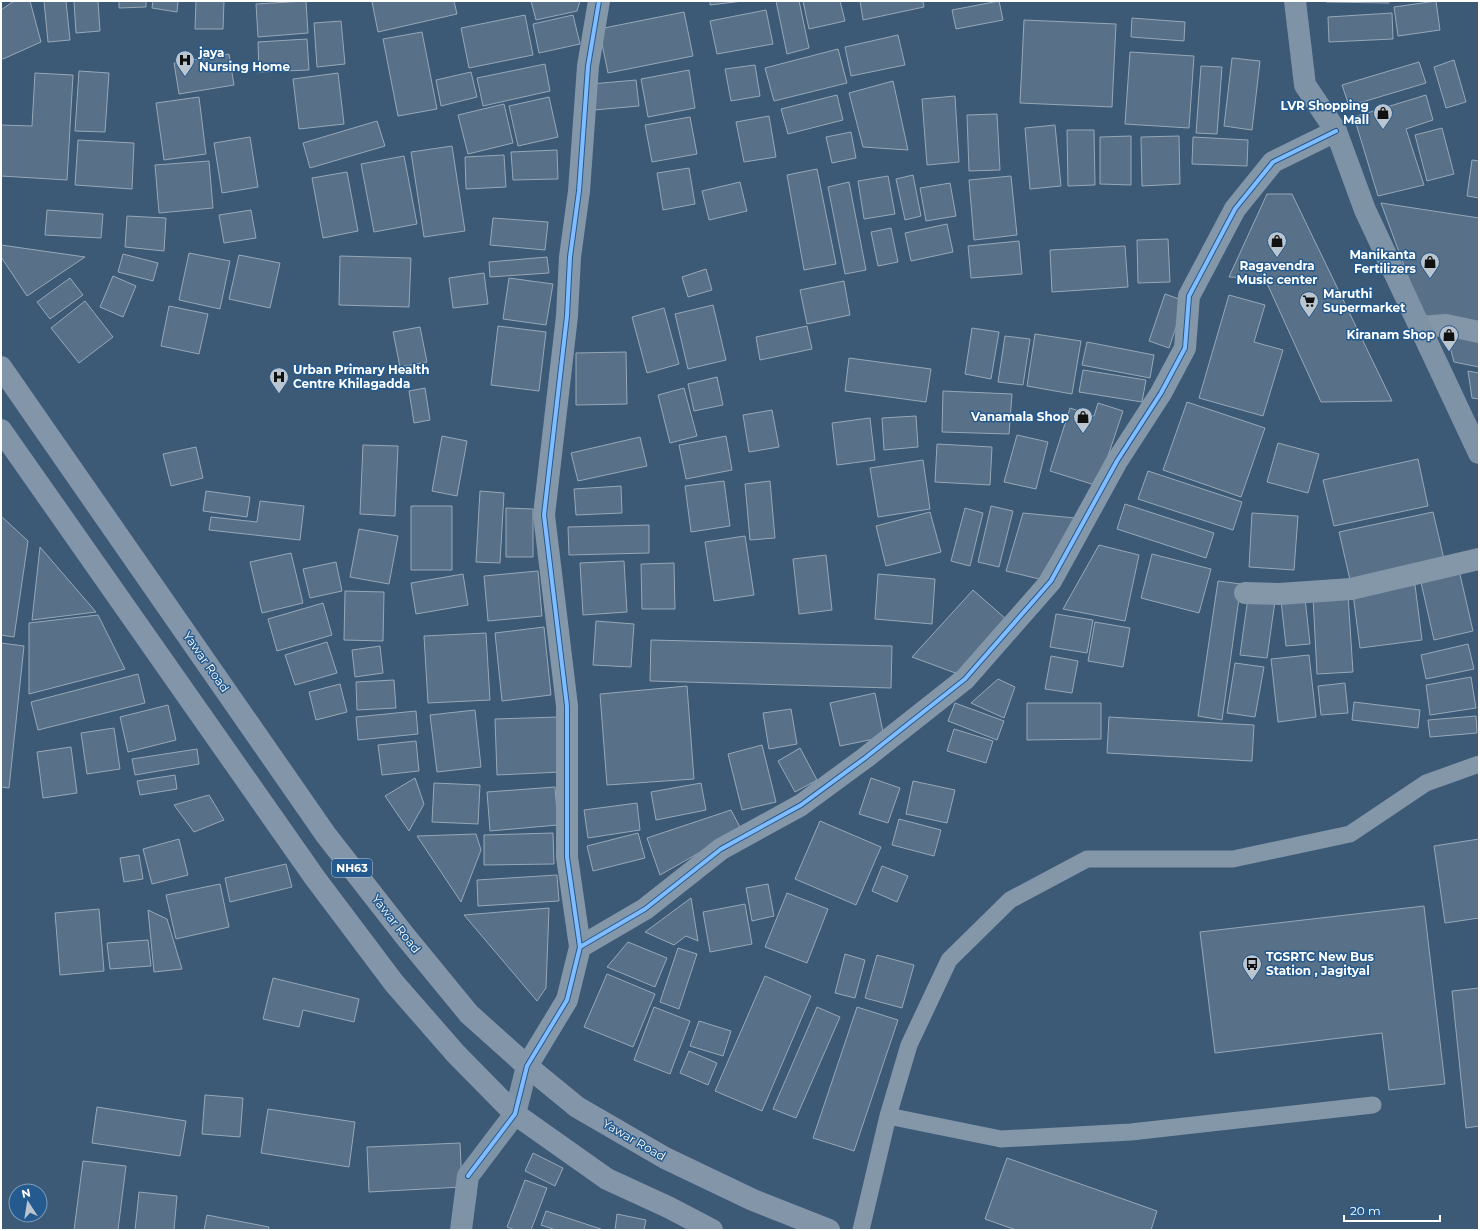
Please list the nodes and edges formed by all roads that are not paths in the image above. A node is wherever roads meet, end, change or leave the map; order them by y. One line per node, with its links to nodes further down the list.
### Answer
1 (599, 1): 12 (street)
2 (1295, 1): 3 (main road)
3 (1336, 131): 4 (main road); 12 (street)
4 (1420, 327): 5 (street); 8 (main road)
5 (1479, 332)
6 (1, 367): 13 (highway, Yawar Road / NH63)
7 (1, 430): 15 (highway, NH63)
8 (1479, 453)
9 (1479, 559): 10 (street)
10 (1245, 593)
11 (1479, 764): 16 (lane)
12 (580, 947): 13 (street)
13 (526, 1066): 15 (main road); 21 (highway, Yawar Road / NH63)
14 (1373, 1105): 16 (lane)
15 (515, 1114): 17 (main road); 20 (highway, NH63)
16 (888, 1116): 22 (lane)
17 (468, 1176): 18 (main road); 19 (main road)
18 (461, 1230)
19 (470, 1230)
20 (712, 1230)
21 (829, 1230)
22 (862, 1230)

